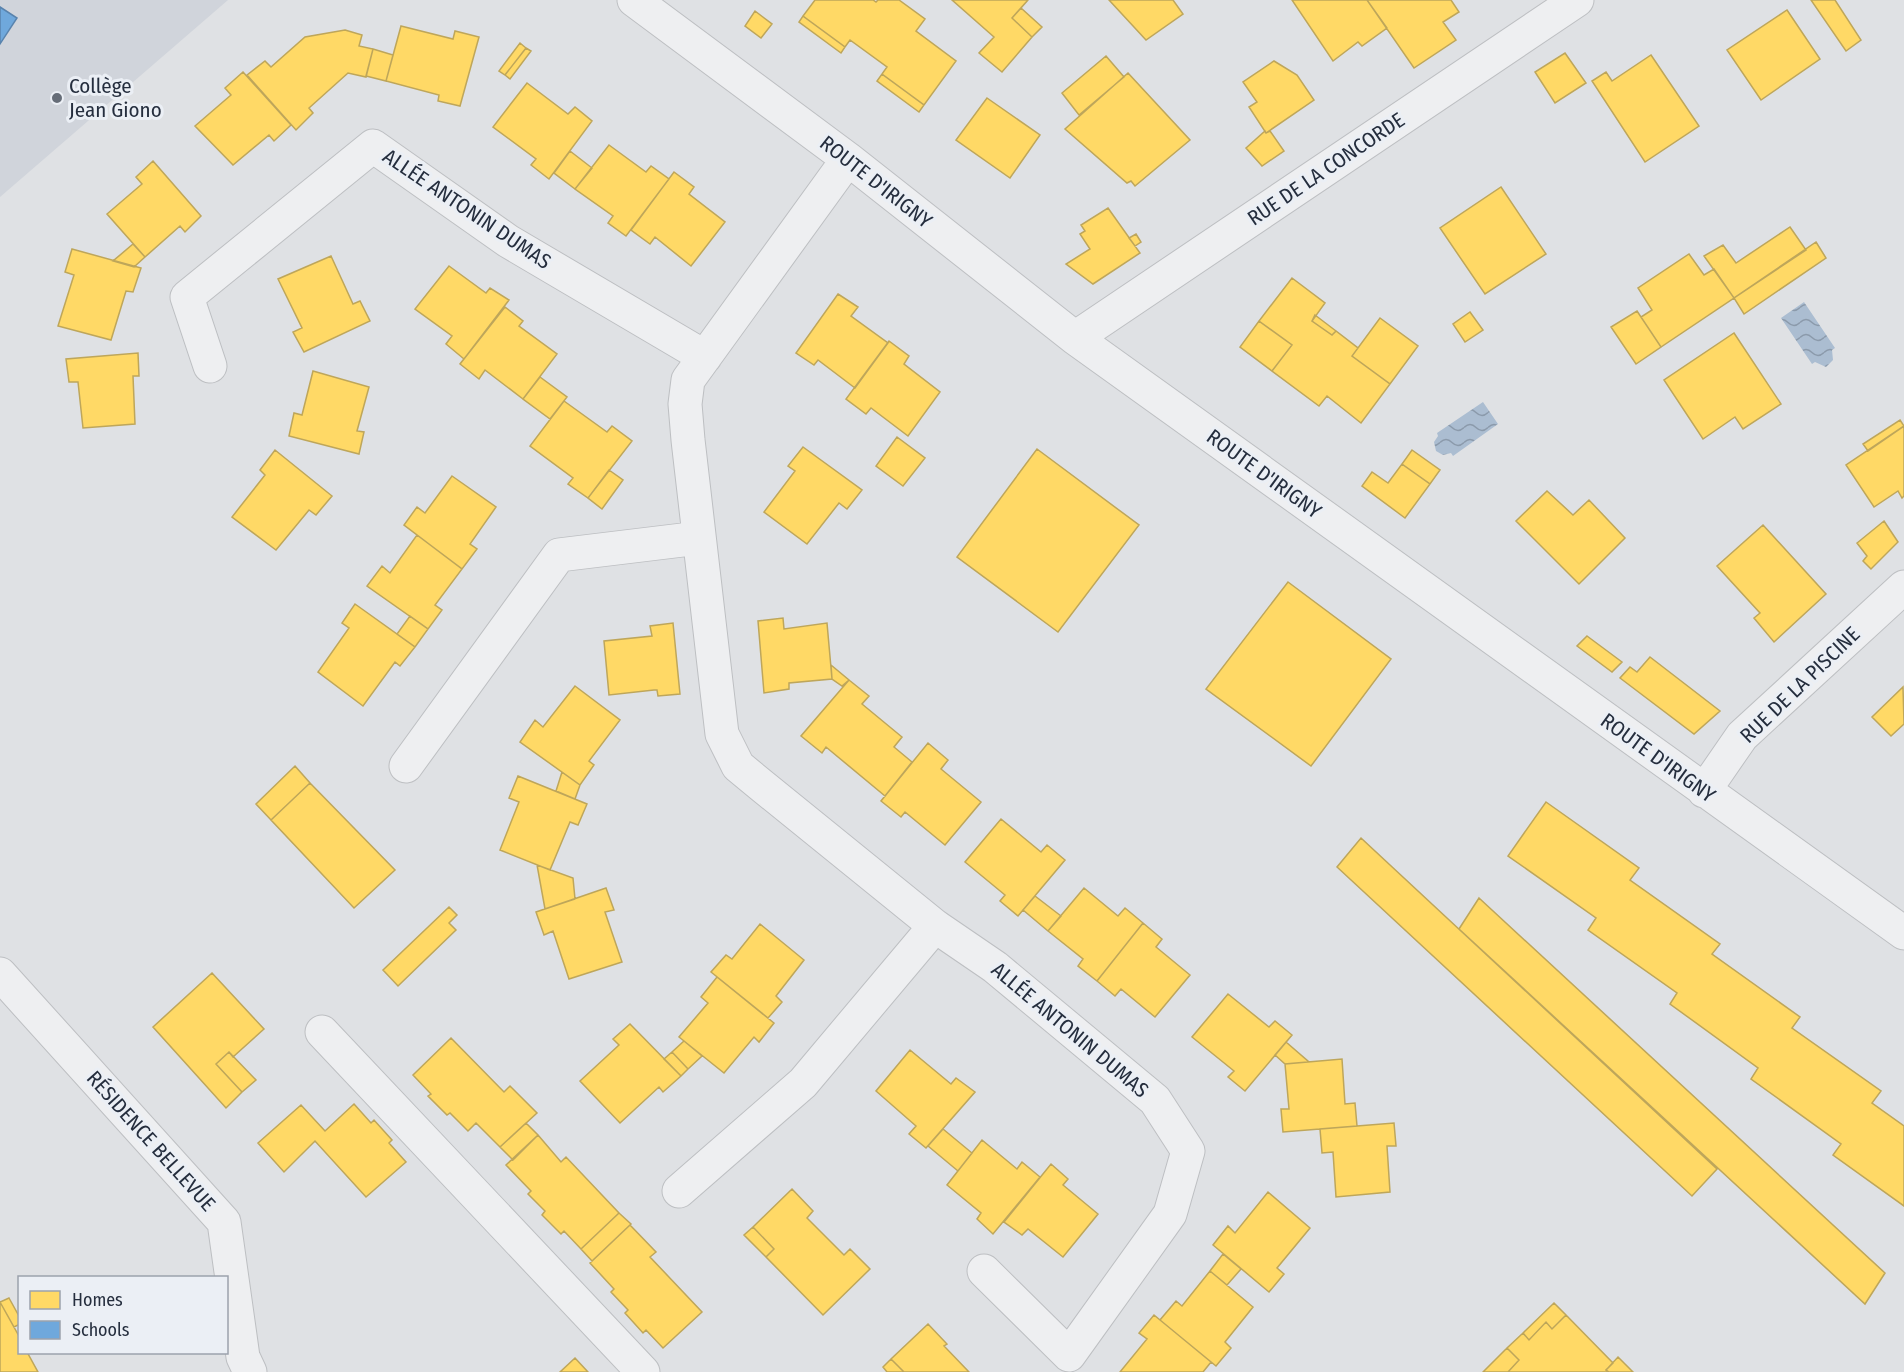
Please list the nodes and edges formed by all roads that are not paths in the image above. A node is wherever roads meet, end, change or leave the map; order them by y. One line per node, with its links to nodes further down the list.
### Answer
1 (634, 0): 3 (street, ROUTE D'IRIGNY)
2 (1577, 0): 4 (street, RUE DE LA CONCORDE)
3 (848, 159): 4 (street, ROUTE D'IRIGNY); 5 (street, ALLÉE ANTONIN DUMAS)
4 (1075, 338): 10 (street, ROUTE D'IRIGNY)
5 (705, 357): 6 (street, ALLÉE ANTONIN DUMAS); 7 (street, ALLÉE ANTONIN DUMAS)
6 (210, 366)
7 (699, 538): 9 (street); 11 (street, ALLÉE ANTONIN DUMAS)
8 (1904, 587): 10 (street, RUE DE LA PISCINE)
9 (406, 766)
10 (1704, 791): 12 (street, ROUTE D'IRIGNY)
11 (935, 926): 15 (street); 16 (street, ALLÉE ANTONIN DUMAS)
12 (1904, 933)
13 (0, 974): 17 (street, RÉSIDENCE BELLEVUE)
14 (321, 1032): 18 (street)
15 (679, 1191)
16 (984, 1271)
17 (250, 1372)
18 (643, 1372)

